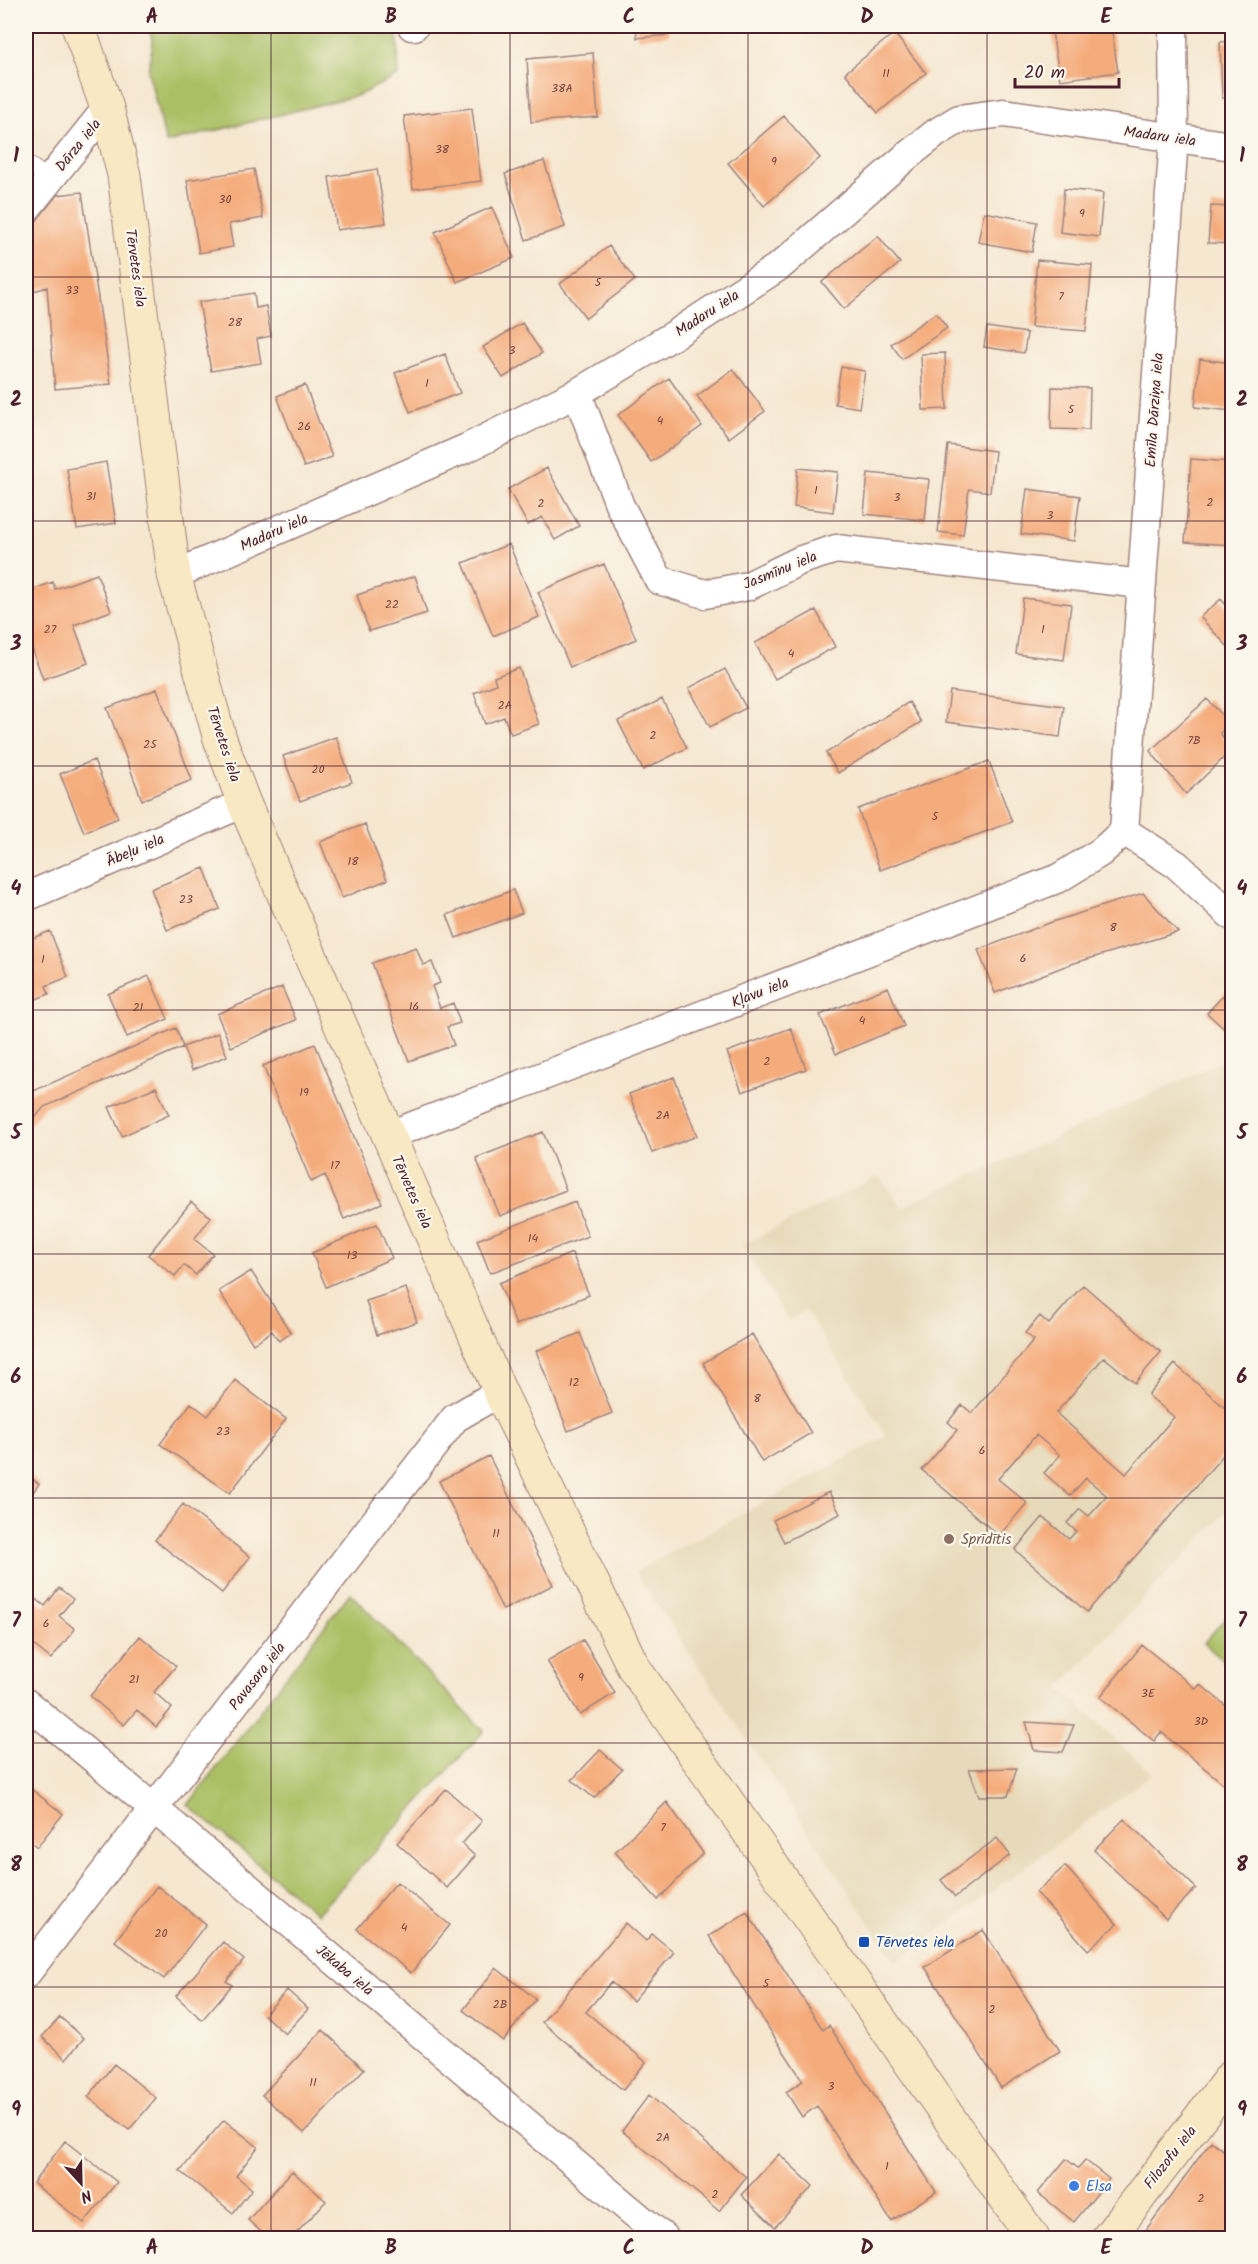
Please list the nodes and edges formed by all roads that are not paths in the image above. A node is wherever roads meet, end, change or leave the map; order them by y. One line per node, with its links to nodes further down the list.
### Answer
1 (78, 26): 3 (main road, Tērvetes iela)
2 (1173, 26): 4 (street, Emīla Dārziņa iela)
3 (107, 108): 7 (street, Dārza iela); 10 (main road, Tērvetes iela)
4 (1174, 138): 5 (street, Madaru iela); 9 (street, Madaru iela); 11 (street, Emīla Dārziņa iela)
5 (1233, 146)
6 (26, 162): 7 (lane)
7 (50, 180): 8 (street, Dārza iela)
8 (26, 209)
9 (577, 393): 10 (street, Madaru iela); 11 (street, Jasmīnu iela)
10 (174, 575): 12 (main road, Tērvetes iela)
11 (1142, 584): 13 (street, Emīla Dārziņa iela)
12 (244, 803): 14 (street, Ābeļu iela); 16 (main road, Tērvetes iela)
13 (1124, 831): 15 (street); 16 (street, Kļavu iela)
14 (26, 897)
15 (1233, 916)
16 (387, 1136): 17 (main road, Tērvetes iela)
17 (500, 1392): 19 (street, Pavasara iela); 23 (main road, Tērvetes iela)
18 (26, 1702): 19 (street, Jēkaba iela)
19 (155, 1808): 20 (street, Pavasara iela); 22 (street, Jēkaba iela)
20 (26, 1974)
21 (1233, 2076): 24 (main road, Filozofu iela)
22 (664, 2238)
23 (1033, 2238)
24 (1108, 2238)

